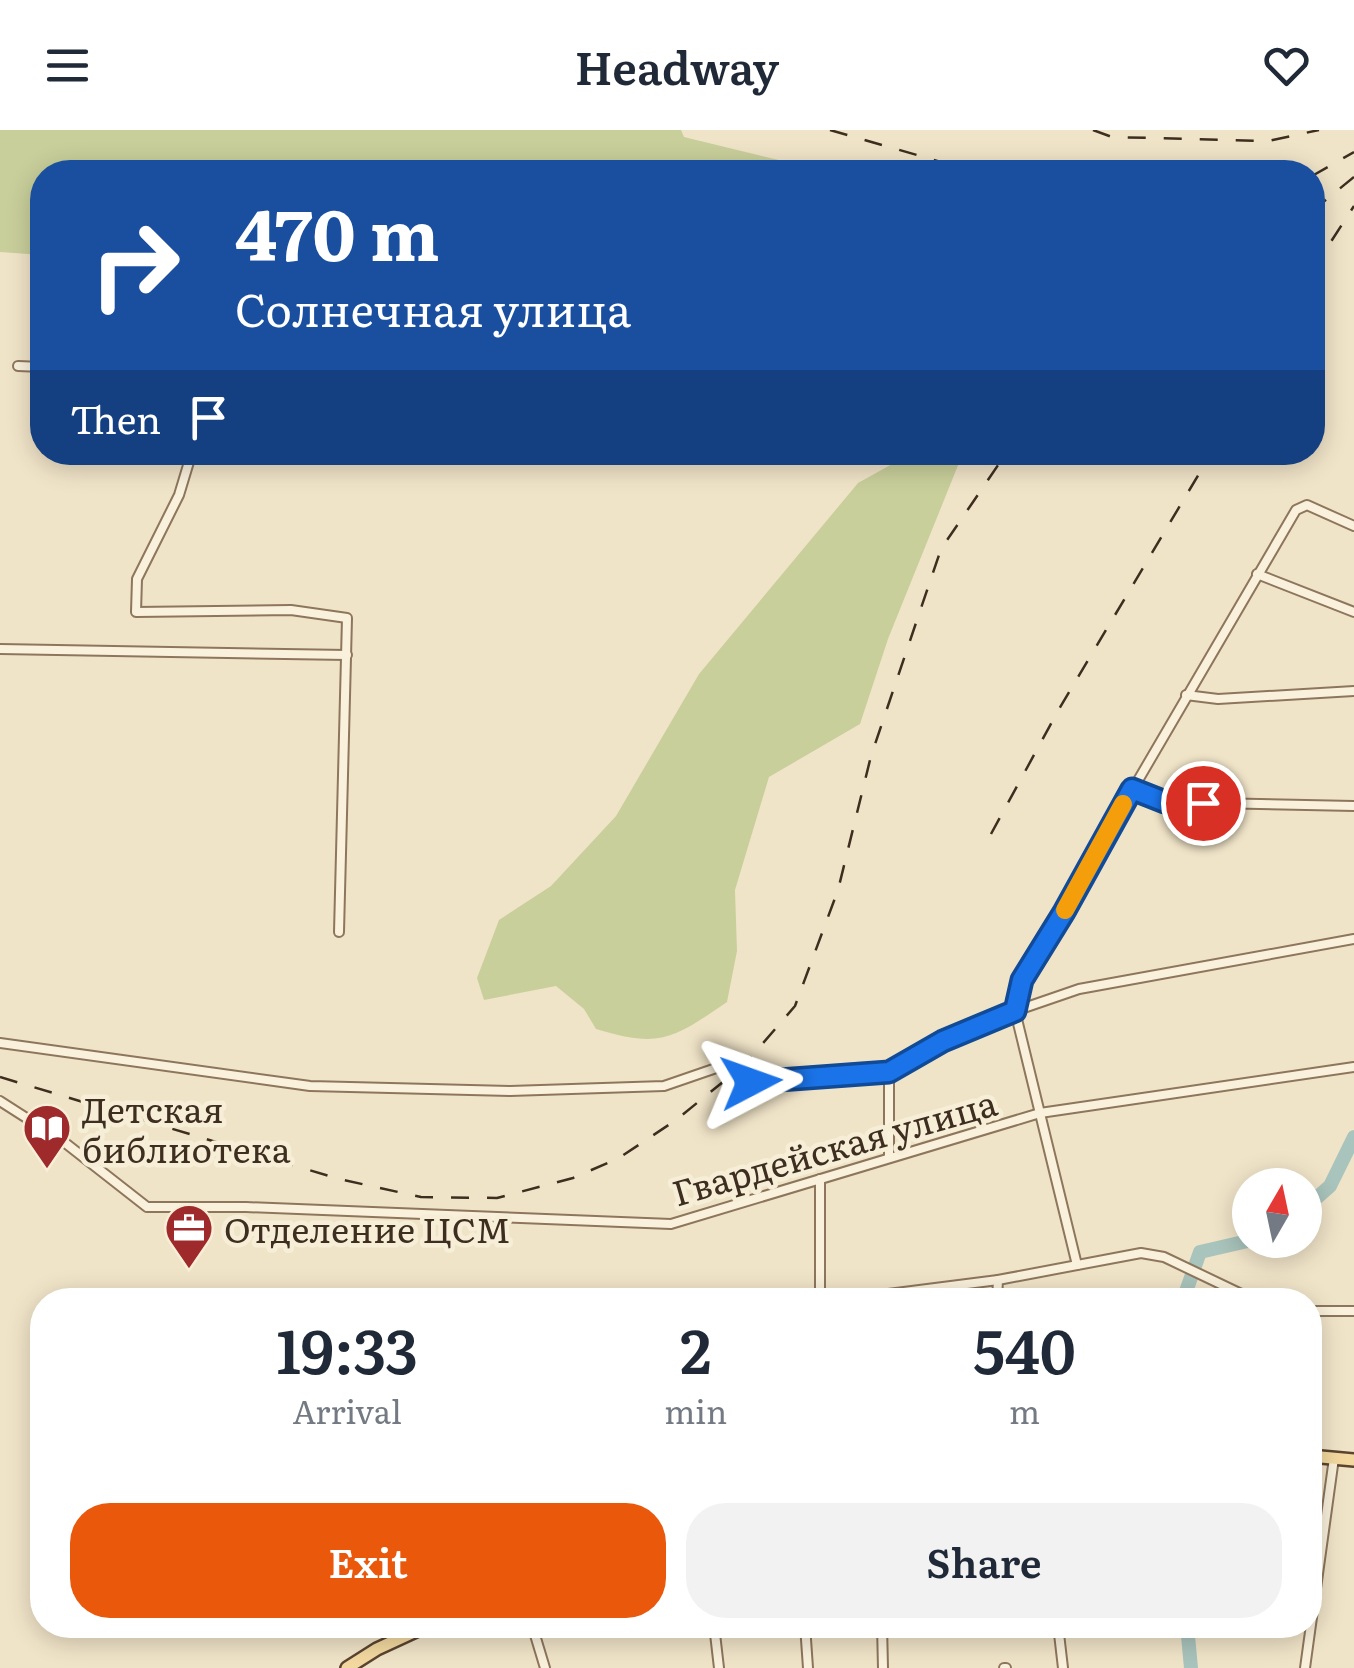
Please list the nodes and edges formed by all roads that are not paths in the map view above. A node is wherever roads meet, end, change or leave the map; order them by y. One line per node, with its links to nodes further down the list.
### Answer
1 (18, 366): 2 (street)
2 (30, 366)
3 (188, 465): 8 (street)
4 (1354, 526): 5 (street)
5 (1257, 574): 6 (street); 10 (street)
6 (1354, 612)
7 (0, 649): 8 (street)
8 (347, 654): 13 (street)
9 (1354, 690): 10 (street)
10 (1186, 694): 11 (street)
11 (1132, 789): 12 (street); 15 (street)
12 (1354, 806)
13 (340, 932)
14 (1354, 938): 15 (street)
15 (1015, 1011): 19 (street); 22 (street)
16 (0, 1043): 17 (street)
17 (725, 1065)
18 (1354, 1067): 22 (street, Гвардейская улица)
19 (889, 1072): 20 (street); 23 (street)
20 (751, 1082)
21 (0, 1101): 24 (street, Гвардейская улица)
22 (1040, 1113): 23 (street, Гвардейская улица); 25 (street)
23 (889, 1157): 24 (street, Гвардейская улица)
24 (820, 1178): 27 (street)
25 (1078, 1265): 26 (street); 30 (street)
26 (998, 1280): 28 (street); 29 (street)
27 (820, 1288)
28 (936, 1288)
29 (998, 1288)
30 (1229, 1288)
31 (1322, 1311): 32 (street)
32 (1354, 1311)
33 (1322, 1457): 34 (main road)
34 (1334, 1458): 35 (main road); 36 (street)
35 (1354, 1460)
36 (1322, 1545)
37 (399, 1638): 44 (main road)
38 (536, 1638): 45 (street)
39 (715, 1638): 46 (street)
40 (806, 1638): 47 (street)
41 (882, 1638): 48 (street)
42 (1060, 1638): 49 (street)
43 (1309, 1638): 50 (street)
44 (347, 1668)
45 (544, 1668)
46 (718, 1668)
47 (808, 1668)
48 (883, 1668)
49 (1063, 1668)
50 (1305, 1668)

